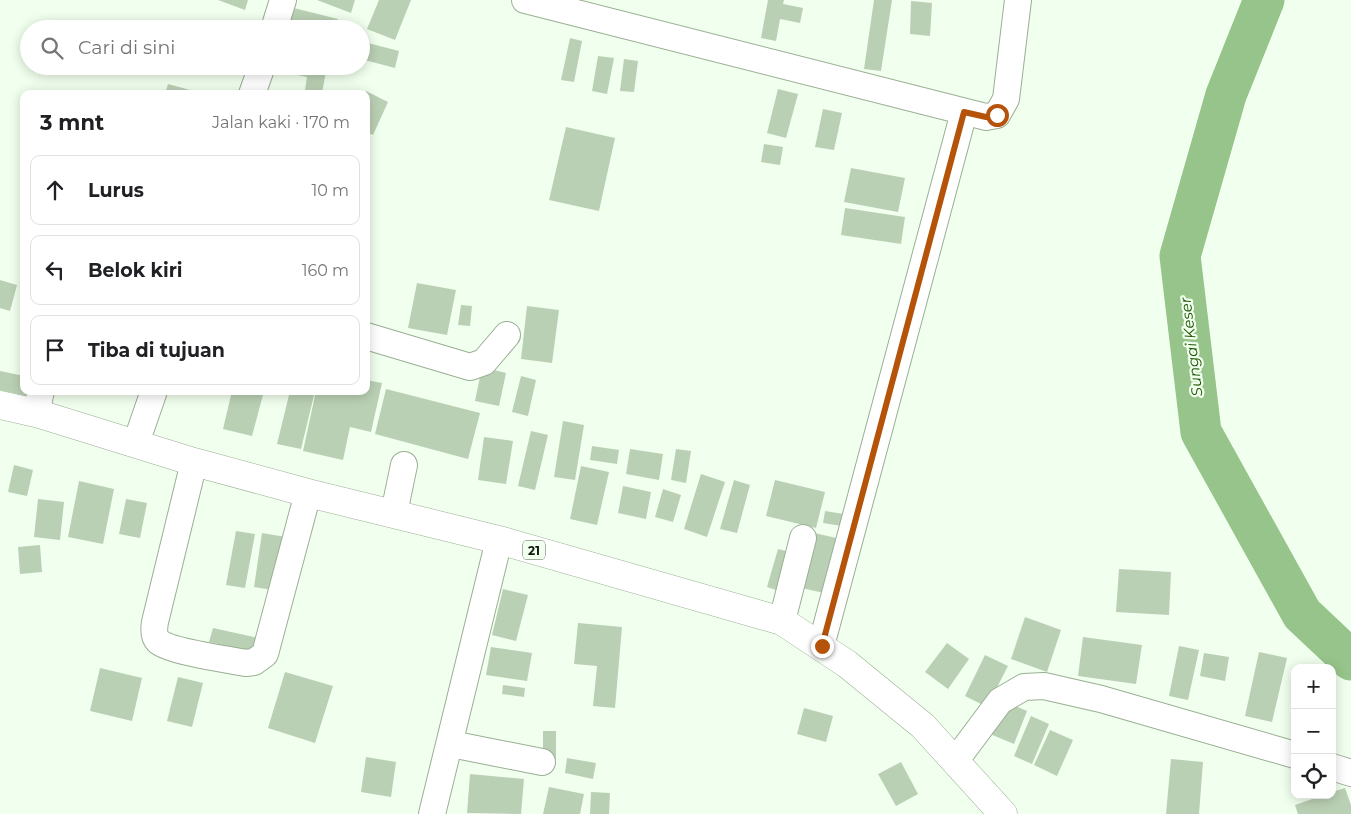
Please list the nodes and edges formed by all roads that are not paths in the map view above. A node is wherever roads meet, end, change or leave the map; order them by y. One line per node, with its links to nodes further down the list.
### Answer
1 (283, 0): 4 (street)
2 (525, 0): 7 (street)
3 (1018, 0): 7 (street)
4 (277, 20)
5 (259, 75): 6 (street)
6 (253, 90)
7 (964, 112): 21 (street)
8 (507, 335): 9 (street)
9 (370, 337)
10 (153, 395): 13 (street)
11 (39, 402): 12 (highway, 21); 13 (highway, 21)
12 (0, 405)
13 (136, 443): 14 (highway, 21)
14 (194, 462): 16 (highway, 21); 16 (street)
15 (404, 465): 17 (street)
16 (308, 493): 17 (highway, 21)
17 (394, 513): 19 (highway, 21)
18 (803, 538): 20 (street)
19 (500, 540): 20 (highway, 21); 22 (street)
20 (782, 621): 21 (highway, 21)
21 (822, 646): 24 (highway, 21)
22 (451, 744): 25 (street); 28 (street)
23 (1291, 755): 24 (street)
24 (956, 760): 29 (highway, 21)
25 (542, 762)
26 (1336, 768): 27 (street)
27 (1351, 773)
28 (432, 814)
29 (1003, 814)

